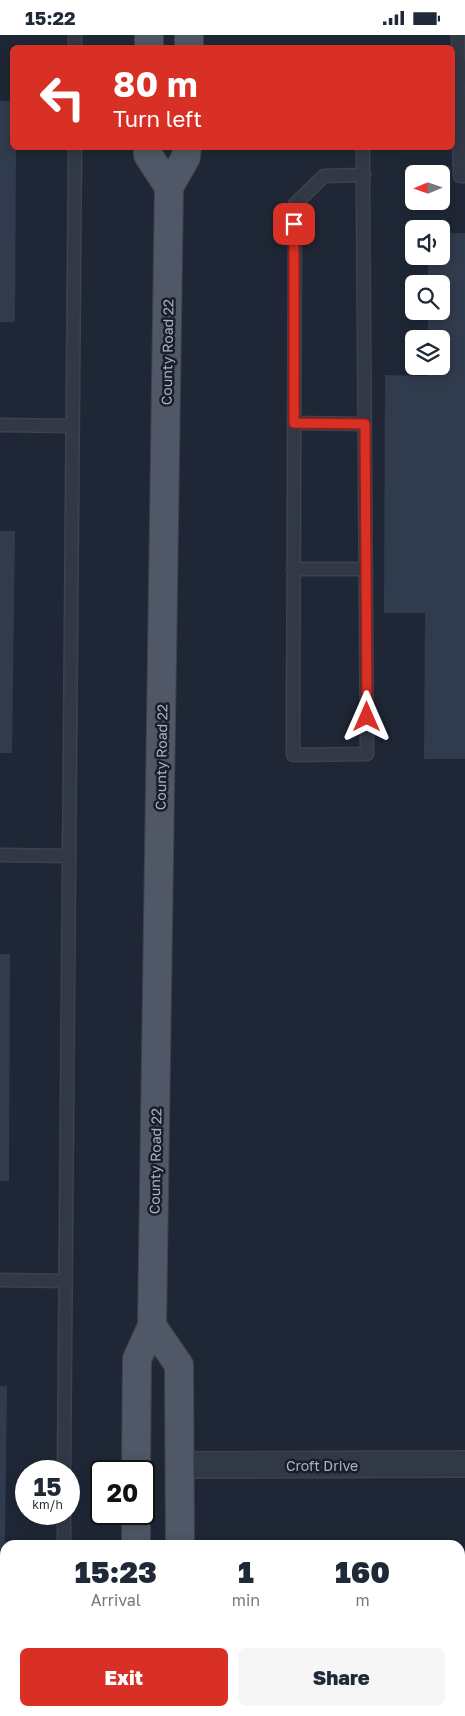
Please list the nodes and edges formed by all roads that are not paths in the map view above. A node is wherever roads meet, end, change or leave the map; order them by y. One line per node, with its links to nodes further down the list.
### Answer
1 (458, 35): 2 (lane)
2 (459, 72): 8 (lane)
3 (75, 150): 13 (lane)
4 (148, 150): 9 (main road)
5 (187, 150): 9 (main road, County Road 22)
6 (363, 150): 7 (lane)
7 (364, 175): 10 (lane); 11 (lane)
8 (465, 177)
9 (169, 187): 20 (main road, County Road 22)
10 (294, 423): 11 (lane); 14 (lane)
11 (365, 424): 15 (lane)
12 (0, 425): 13 (lane)
13 (72, 425): 17 (lane)
14 (293, 569): 15 (lane); 15 (lane)
15 (366, 569)
16 (0, 855): 17 (lane)
17 (69, 856): 19 (lane)
18 (0, 1281): 19 (lane)
19 (66, 1281): 21 (lane)
20 (152, 1326): 22 (main road, County Road 22); 24 (main road)
21 (64, 1460)
22 (136, 1460)
23 (465, 1464): 24 (street, Croft Drive)
24 (179, 1465): 29 (main road)
25 (64, 1525): 27 (lane)
26 (136, 1525): 28 (main road)
27 (64, 1540)
28 (136, 1540)
29 (180, 1540)

